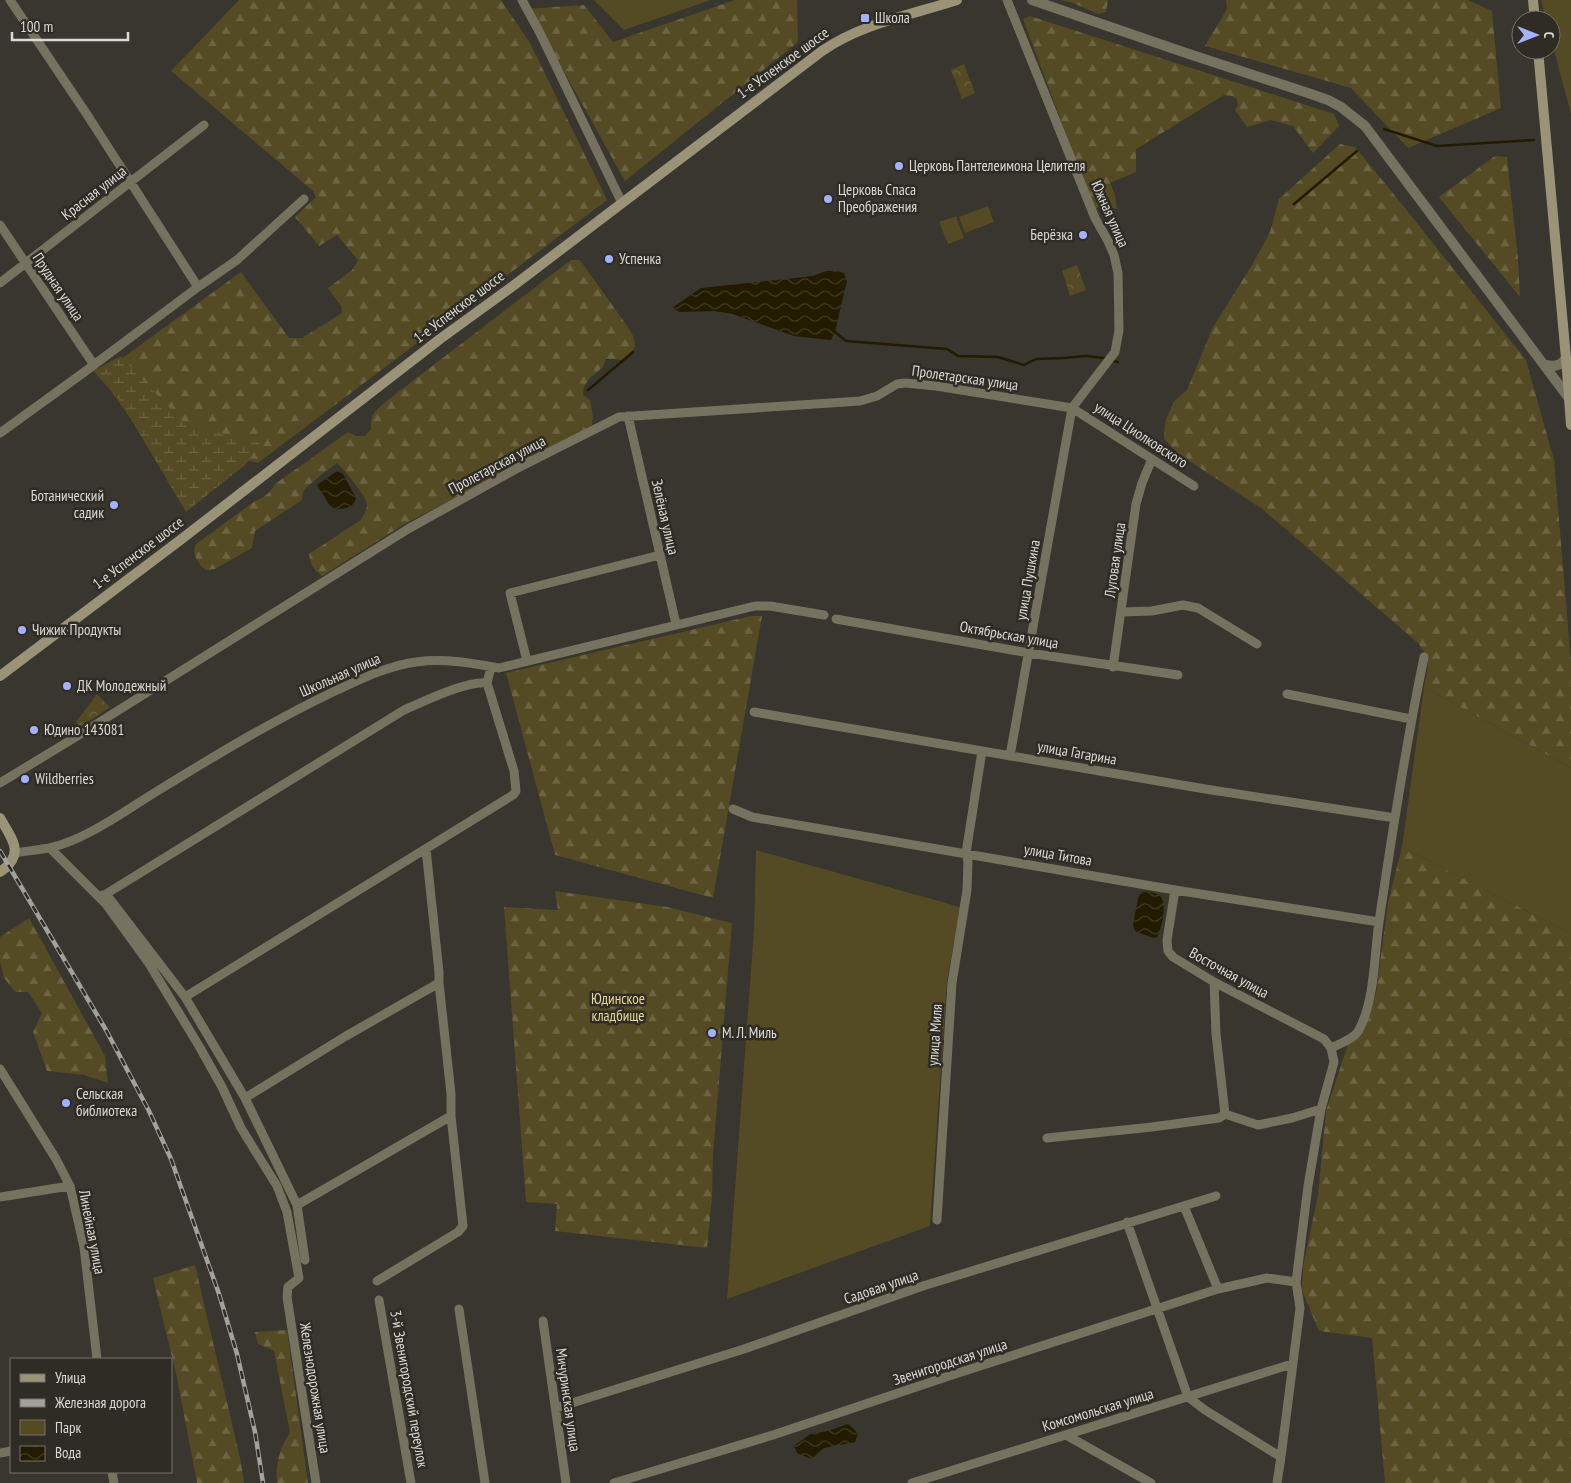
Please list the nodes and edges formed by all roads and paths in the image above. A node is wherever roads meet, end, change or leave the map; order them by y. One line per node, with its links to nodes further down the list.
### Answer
1 (10, 0): 8 (street)
2 (522, 0): 10 (street)
3 (957, 0): 10 (main road, 1-е Успенское шоссе)
4 (1007, 0): 19 (street, Южная улица)
5 (1032, 0): 17 (street)
6 (1539, 60): 15 (main road)
7 (204, 125): 8 (street, Красная улица)
8 (131, 182): 12 (street, Красная улица); 14 (street)
9 (304, 198): 14 (street)
10 (622, 203): 37 (main road, 1-е Успенское шоссе)
11 (0, 225): 12 (street, Прудная улица)
12 (26, 264): 13 (street, Красная улица); 16 (street, Прудная улица)
13 (0, 283)
14 (198, 287): 16 (street)
15 (1566, 358): 17 (street); 18 (main road)
16 (94, 364): 22 (street)
17 (1543, 364): 18 (street)
18 (1570, 399): 21 (main road)
19 (1072, 408): 20 (street, Пролетарская улица); 23 (street, улица Циолковского); 31 (street, улица Пушкина)
20 (628, 416): 25 (street, Зелёная улица); 44 (street, Пролетарская улица)
21 (1571, 425)
22 (0, 433)
23 (1152, 459): 24 (street, улица Циолковского); 26 (street, Луговая улица)
24 (1194, 486)
25 (660, 555): 29 (street, Зелёная улица); 33 (street)
26 (1122, 612): 30 (street); 34 (street, Луговая улица)
27 (824, 615): 29 (street, Школьная улица)
28 (836, 619): 31 (street, Октябрьская улица)
29 (676, 624): 33 (street, Школьная улица)
30 (1257, 644)
31 (1029, 653): 34 (street, Октябрьская улица); 43 (street, улица Пушкина)
32 (1424, 656): 41 (street)
33 (527, 661): 35 (street, Школьная улица)
34 (1113, 666): 36 (street, Октябрьская улица)
35 (492, 667): 38 (street); 48 (street, Школьная улица)
36 (1178, 675)
37 (0, 676)
38 (487, 683): 49 (street); 54 (street)
39 (1287, 694): 41 (street)
40 (754, 712): 42 (street, улица Гагарина)
41 (1411, 719): 47 (street)
42 (982, 751): 43 (street, улица Гагарина); 51 (street)
43 (1010, 756): 47 (street, улица Гагарина)
44 (0, 783)
45 (733, 809): 51 (street, улица Титова)
46 (0, 818): 50 (main road)
47 (1395, 818): 55 (street)
48 (50, 848): 50 (street, Школьная улица); 54 (street)
49 (426, 849): 57 (street); 58 (street)
50 (15, 853): 52 (main road)
51 (966, 853): 53 (street, улица Титова); 71 (street, улица Миля)
52 (0, 872)
53 (1174, 890): 55 (street, улица Титова); 56 (street, Восточная улица)
54 (102, 895): 58 (street); 87 (street, Железнодорожная улица)
55 (1379, 922): 59 (street)
56 (1214, 982): 59 (street, Восточная улица); 63 (street)
57 (438, 983): 61 (street); 64 (street)
58 (186, 998): 61 (street)
59 (1331, 1048): 62 (street)
60 (0, 1069): 66 (street, Линейная улица)
61 (245, 1098): 69 (street)
62 (1321, 1109): 63 (street); 75 (street)
63 (1225, 1114): 65 (street)
64 (451, 1116): 69 (street); 74 (street)
65 (1047, 1138)
66 (70, 1186): 68 (street); 81 (street, Линейная улица)
67 (1216, 1196): 70 (street, Садовая улица)
68 (0, 1197)
69 (297, 1205): 73 (street)
70 (1184, 1206): 72 (street, Садовая улица); 76 (street)
71 (937, 1220)
72 (1127, 1222): 79 (street); 84 (street, Садовая улица)
73 (305, 1260)
74 (377, 1281)
75 (1296, 1282): 76 (street, Звенигородская улица); 82 (street)
76 (1218, 1289): 79 (street, Звенигородская улица)
77 (379, 1300): 88 (street, 3-й Звенигородский переулок)
78 (459, 1309): 89 (street)
79 (1157, 1309): 83 (street); 91 (street, Звенигородская улица)
80 (543, 1321): 84 (street, Мичуринская улица)
81 (97, 1358)
82 (1292, 1364): 83 (street, Комсомольская улица); 86 (street)
83 (1188, 1397): 85 (street, Комсомольская улица); 86 (street)
84 (556, 1408): 90 (street, Мичуринская улица)
85 (1066, 1435): 92 (street, Комсомольская улица); 93 (street)
86 (1281, 1457): 94 (street)
87 (316, 1483)
88 (411, 1483)
89 (485, 1483)
90 (566, 1483)
91 (614, 1483)
92 (912, 1483)
93 (1151, 1483)
94 (1277, 1483)

